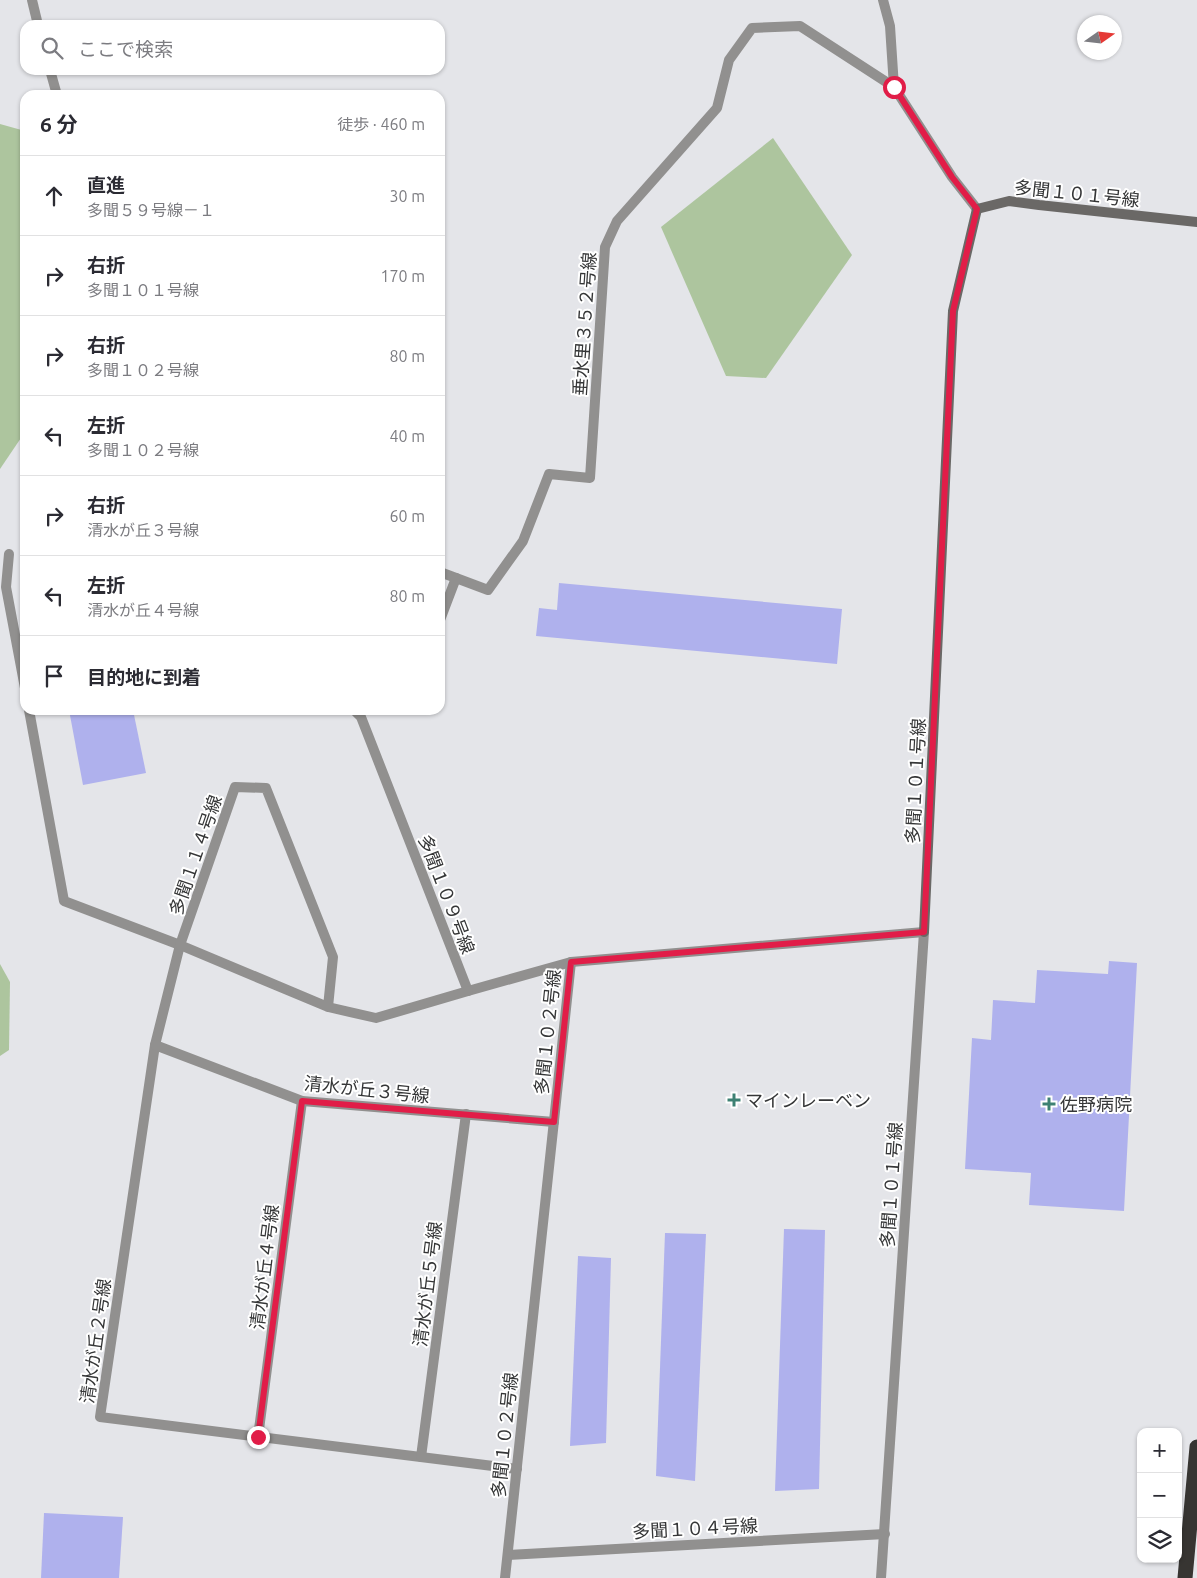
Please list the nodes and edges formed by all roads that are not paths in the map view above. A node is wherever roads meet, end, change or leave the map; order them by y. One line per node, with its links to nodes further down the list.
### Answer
1 (32, 0): 3 (street)
2 (883, 0): 5 (street)
3 (37, 20)
4 (51, 75): 6 (street)
5 (894, 87): 7 (street); 11 (street, 垂水里３５２号線)
6 (56, 90)
7 (977, 209): 8 (street, 多聞１０１号線); 16 (street, 多聞１０１号線)
8 (1197, 222)
9 (9, 554): 13 (street)
10 (445, 574): 11 (street)
11 (456, 578): 12 (street)
12 (445, 607)
13 (20, 661)
14 (30, 715): 17 (street)
15 (359, 715): 19 (street, 多聞１０９号線)
16 (924, 932): 18 (street, 多聞１０２号線); 29 (street, 多聞１０１号線)
17 (180, 945): 20 (street); 20 (street, 多聞１１４号線); 21 (street, 清水が丘２号線)
18 (571, 962): 19 (street); 24 (street, 多聞１０２号線)
19 (468, 991): 20 (street)
20 (328, 1007)
21 (155, 1045): 22 (street, 清水が丘３号線); 25 (street, 清水が丘２号線)
22 (302, 1101): 23 (street, 清水が丘３号線); 25 (street, 清水が丘４号線)
23 (466, 1114): 24 (street, 清水が丘３号線); 27 (street, 清水が丘５号線)
24 (554, 1122): 28 (street, 多聞１０２号線)
25 (258, 1437): 27 (street, 清水が丘２号線)
26 (1197, 1448): 33 (highway)
27 (421, 1458): 28 (street, 清水が丘２号線)
28 (517, 1469): 30 (street, 多聞１０２号線)
29 (885, 1534): 30 (street, 多聞１０４号線); 32 (street, 多聞１０１号線)
30 (508, 1554): 31 (street, 多聞１０２号線)
31 (505, 1578)
32 (881, 1578)
33 (1185, 1578)

